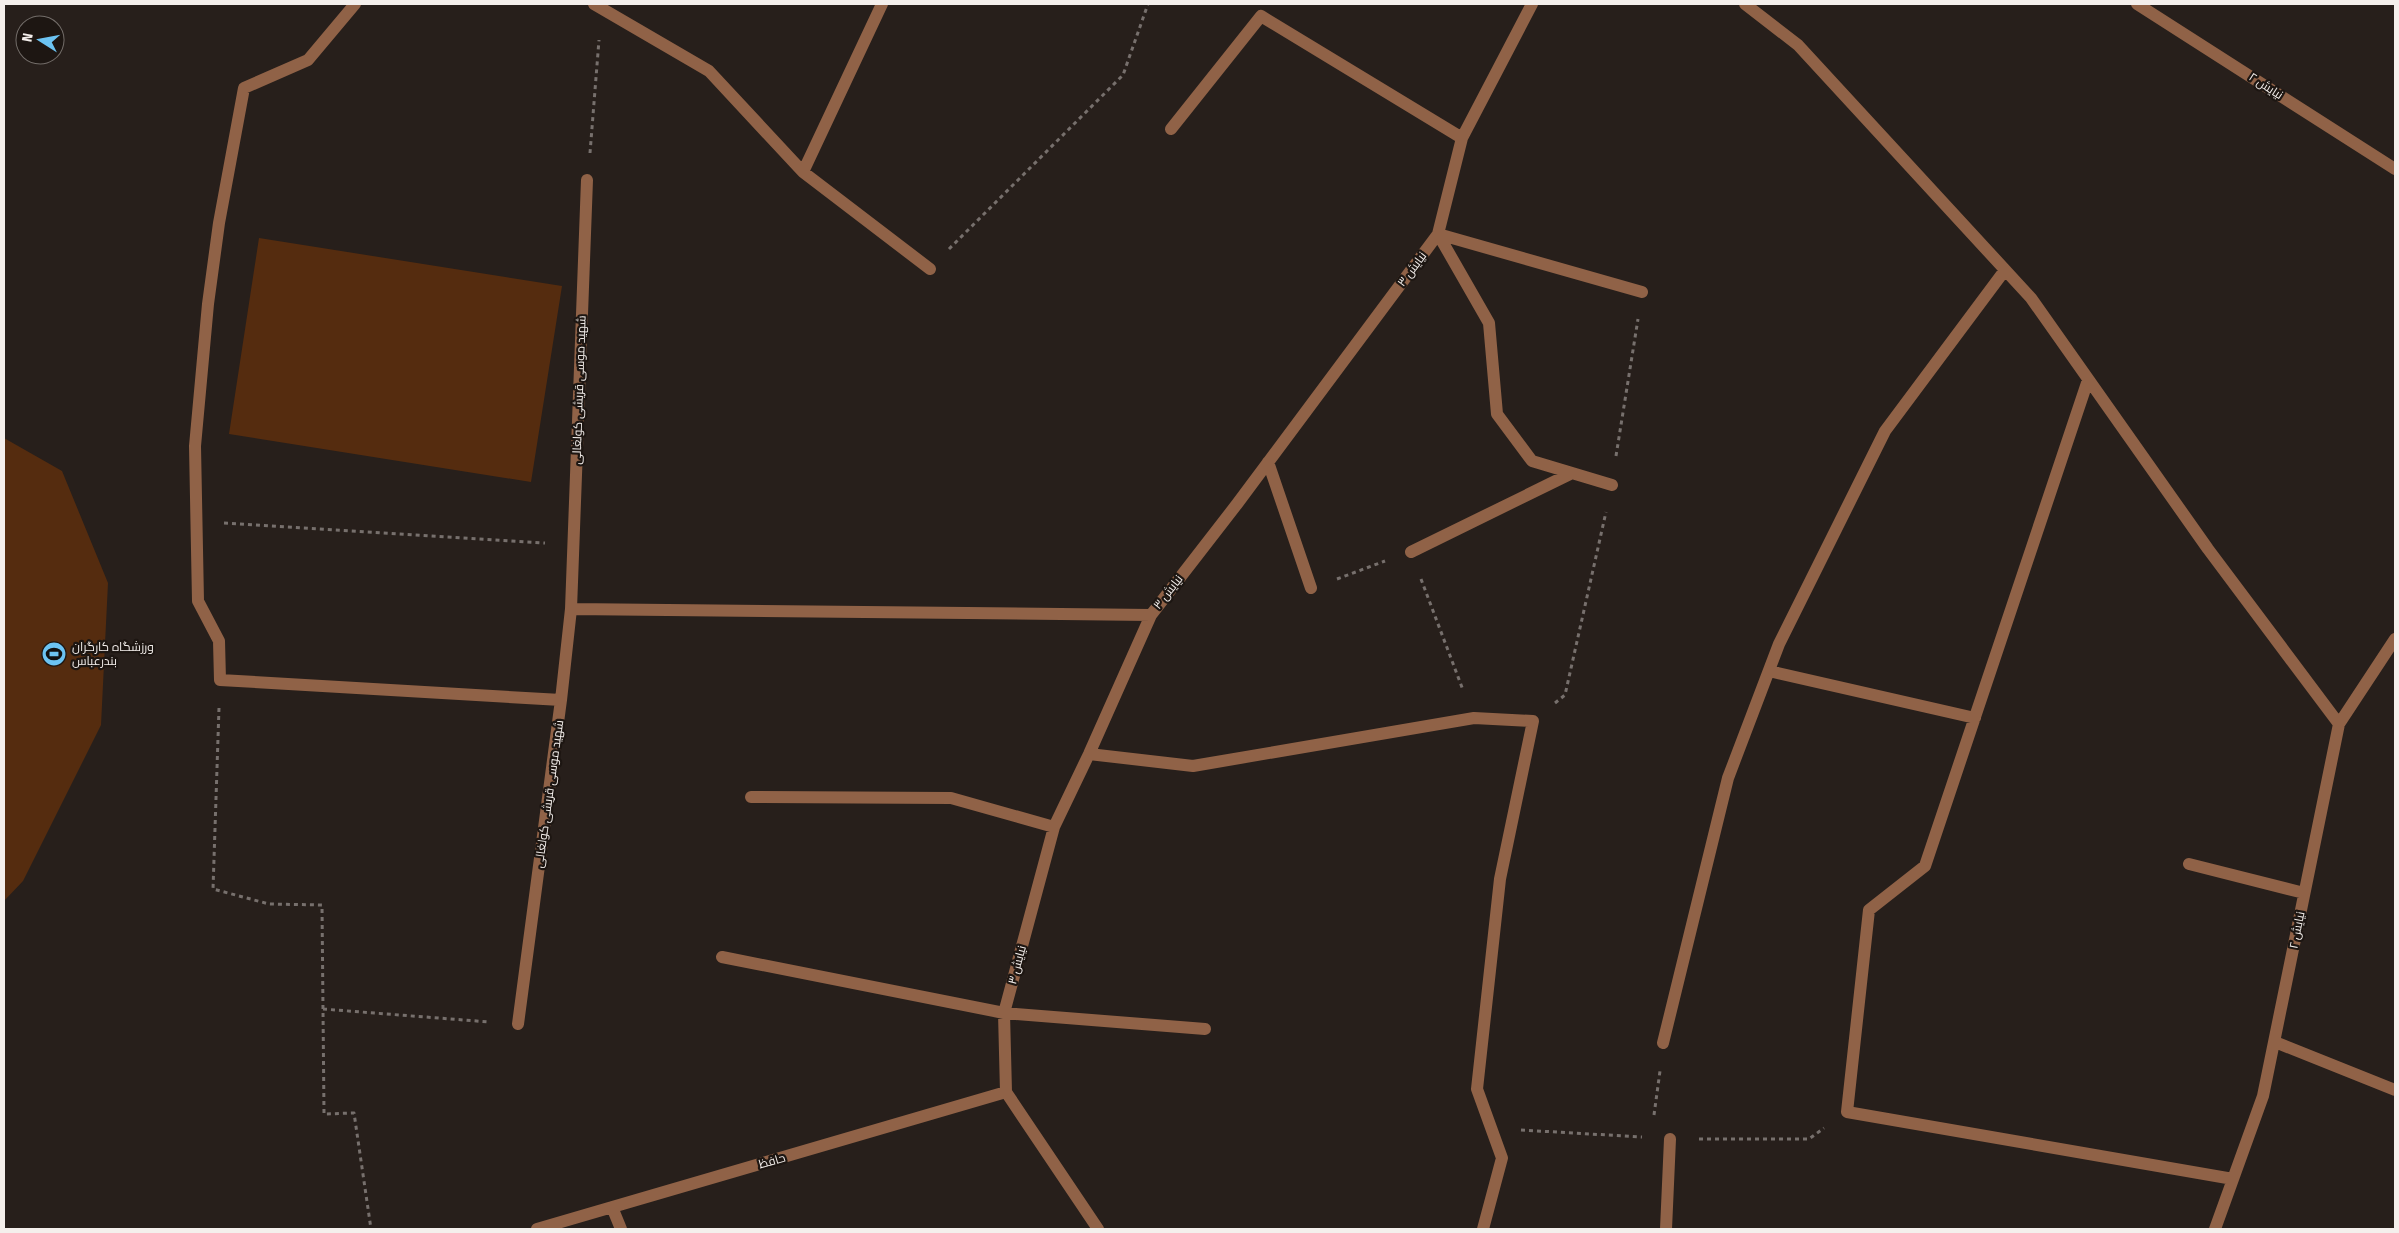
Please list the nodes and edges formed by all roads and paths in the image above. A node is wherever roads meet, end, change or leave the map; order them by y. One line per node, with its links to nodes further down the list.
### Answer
1 (355, 4): 21 (street)
2 (882, 4): 11 (street)
3 (1148, 4): 14 (path)
4 (1532, 4): 9 (street, نیایش ۳)
5 (1745, 4): 15 (street)
6 (2137, 4): 10 (street, نیایش ۲)
7 (598, 5): 11 (street); 12 (path)
8 (1171, 129): 9 (street)
9 (1462, 138): 13 (street, نیایش ۳)
10 (2395, 169)
11 (803, 172): 14 (street)
12 (587, 180): 22 (street, شهید موسی قریشی کولغالی)
13 (1438, 234): 16 (street); 18 (street, نیایش ۳); 19 (street)
14 (930, 269)
15 (2005, 270): 17 (street); 28 (street)
16 (1642, 292): 20 (path)
17 (2088, 380): 33 (street); 34 (street)
18 (1268, 462): 24 (street); 26 (street, نیایش ۳)
19 (1572, 473): 20 (street); 23 (street)
20 (1612, 485): 30 (path)
21 (196, 521): 22 (path); 29 (street)
22 (574, 545): 25 (street, شهید موسی قریشی کولغالی)
23 (1411, 552): 24 (path); 32 (path)
24 (1311, 588)
25 (571, 610): 26 (street); 31 (street, شهید موسی قریشی کولغالی)
26 (1151, 615): 35 (street, نیایش ۳)
27 (2395, 639): 34 (street, نیایش ۲)
28 (1769, 671): 33 (street); 46 (street)
29 (220, 680): 31 (street); 41 (path)
30 (1565, 695)
31 (561, 700): 43 (street, شهید موسی قریشی کولغالی)
32 (1474, 718): 35 (street); 57 (street)
33 (1975, 718): 51 (street)
34 (2339, 724): 39 (street, نیایش ۲)
35 (1089, 754): 37 (street, نیایش ۳)
36 (751, 796): 37 (street)
37 (1054, 827): 42 (street, نیایش ۳)
38 (2188, 864): 39 (street)
39 (2304, 893): 45 (street, نیایش ۲)
40 (722, 957): 42 (street)
41 (323, 1009): 43 (path); 53 (path)
42 (1004, 1013): 44 (street); 48 (street, نیایش ۳)
43 (518, 1024)
44 (1204, 1029)
45 (2275, 1042): 47 (street); 51 (street, نیایش ۲)
46 (1663, 1043): 49 (path)
47 (2395, 1090)
48 (1006, 1092): 52 (street, حافظ); 56 (street)
49 (1654, 1119)
50 (1670, 1139): 58 (street)
51 (2233, 1179): 59 (street, نیایش ۲)
52 (612, 1207): 54 (street, حافظ); 55 (street)
53 (371, 1229)
54 (537, 1229)
55 (621, 1229)
56 (1098, 1229)
57 (1483, 1229)
58 (1666, 1229)
59 (2215, 1229)

